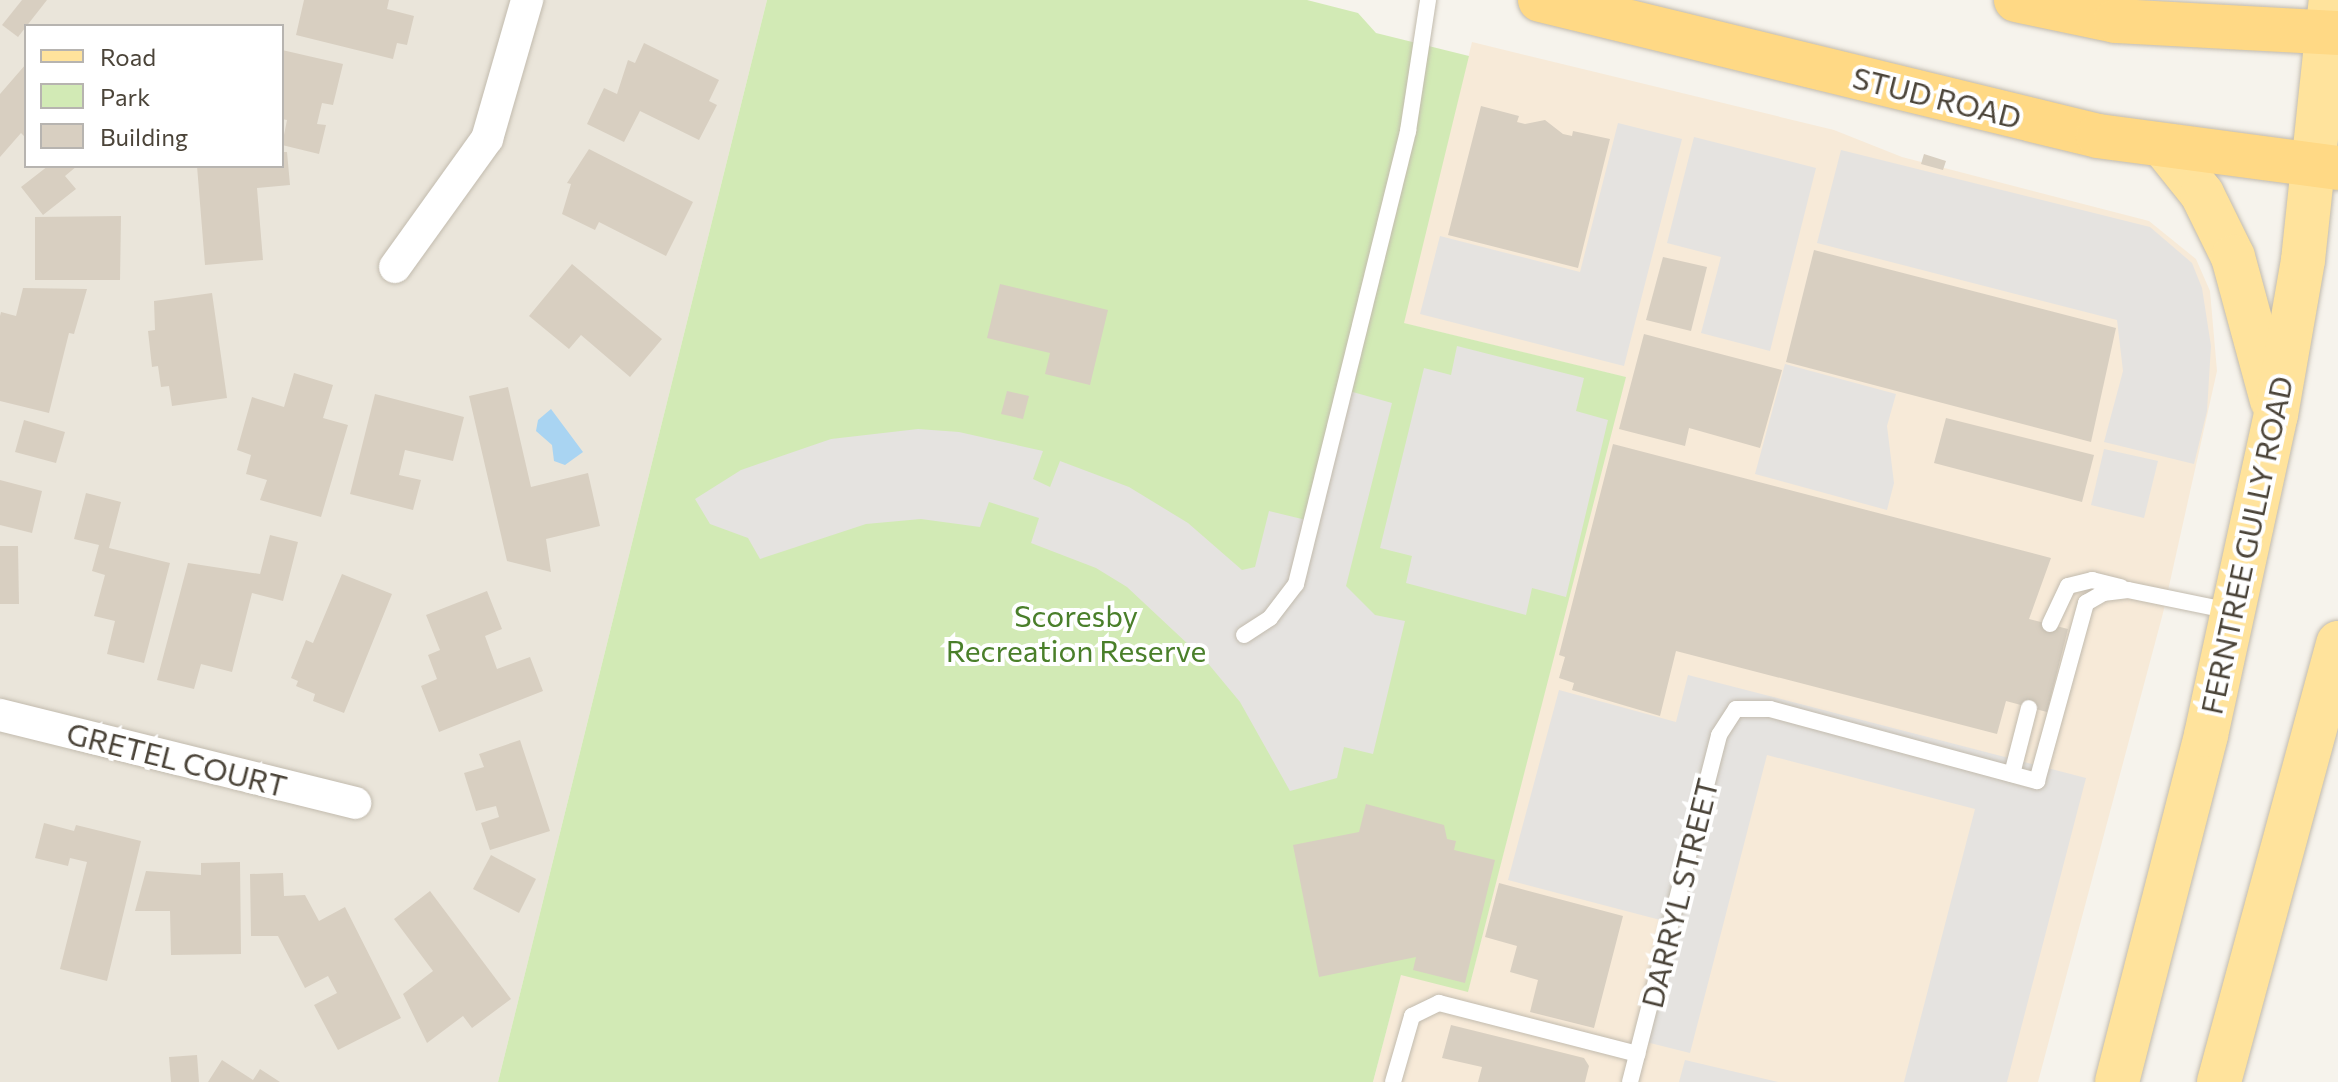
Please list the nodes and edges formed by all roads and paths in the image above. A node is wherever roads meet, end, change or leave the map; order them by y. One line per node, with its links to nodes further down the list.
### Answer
1 (527, 0): 10 (street)
2 (1428, 0): 15 (lane)
3 (1540, 0): 8 (highway, STUD ROAD)
4 (2016, 0): 6 (highway)
5 (2164, 0): 6 (main road)
6 (2116, 21): 7 (highway)
7 (2332, 22): 9 (main road, FERNTREE GULLY ROAD)
8 (2166, 149): 9 (highway, STUD ROAD); 11 (main road)
9 (2327, 167): 11 (main road, FERNTREE GULLY ROAD)
10 (395, 267)
11 (2276, 415): 13 (main road, FERNTREE GULLY ROAD)
12 (2147, 593): 13 (lane); 14 (lane); 19 (lane)
13 (2233, 612): 24 (main road, FERNTREE GULLY ROAD)
14 (2050, 624)
15 (1244, 635)
16 (2338, 643): 25 (main road)
17 (2029, 708): 19 (lane)
18 (0, 715): 20 (street, GRETEL COURT)
19 (2012, 774): 21 (lane, DARRYL STREET)
20 (355, 803)
21 (1638, 1054): 22 (lane); 23 (lane, DARRYL STREET)
22 (1393, 1082)
23 (1630, 1082)
24 (2117, 1082)
25 (2219, 1082)

